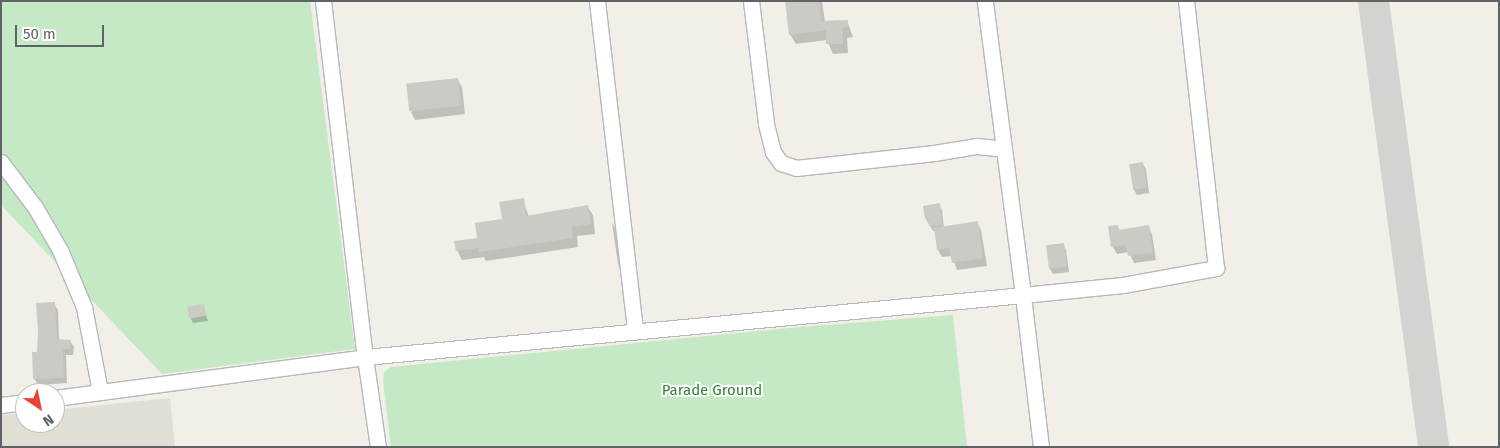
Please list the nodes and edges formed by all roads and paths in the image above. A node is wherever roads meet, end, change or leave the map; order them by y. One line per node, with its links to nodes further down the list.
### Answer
1 (323, 1): 10 (lane)
2 (597, 1): 9 (lane)
3 (751, 1): 6 (lane)
4 (985, 1): 6 (lane)
5 (1186, 1): 8 (lane)
6 (1004, 149): 8 (lane)
7 (1, 162): 11 (lane)
8 (1022, 295): 9 (lane); 16 (lane)
9 (635, 330): 10 (lane)
10 (365, 357): 11 (lane); 15 (lane)
11 (100, 392): 12 (lane)
12 (65, 397)
13 (15, 403): 14 (lane)
14 (1, 405)
15 (378, 447)
16 (1041, 447)

